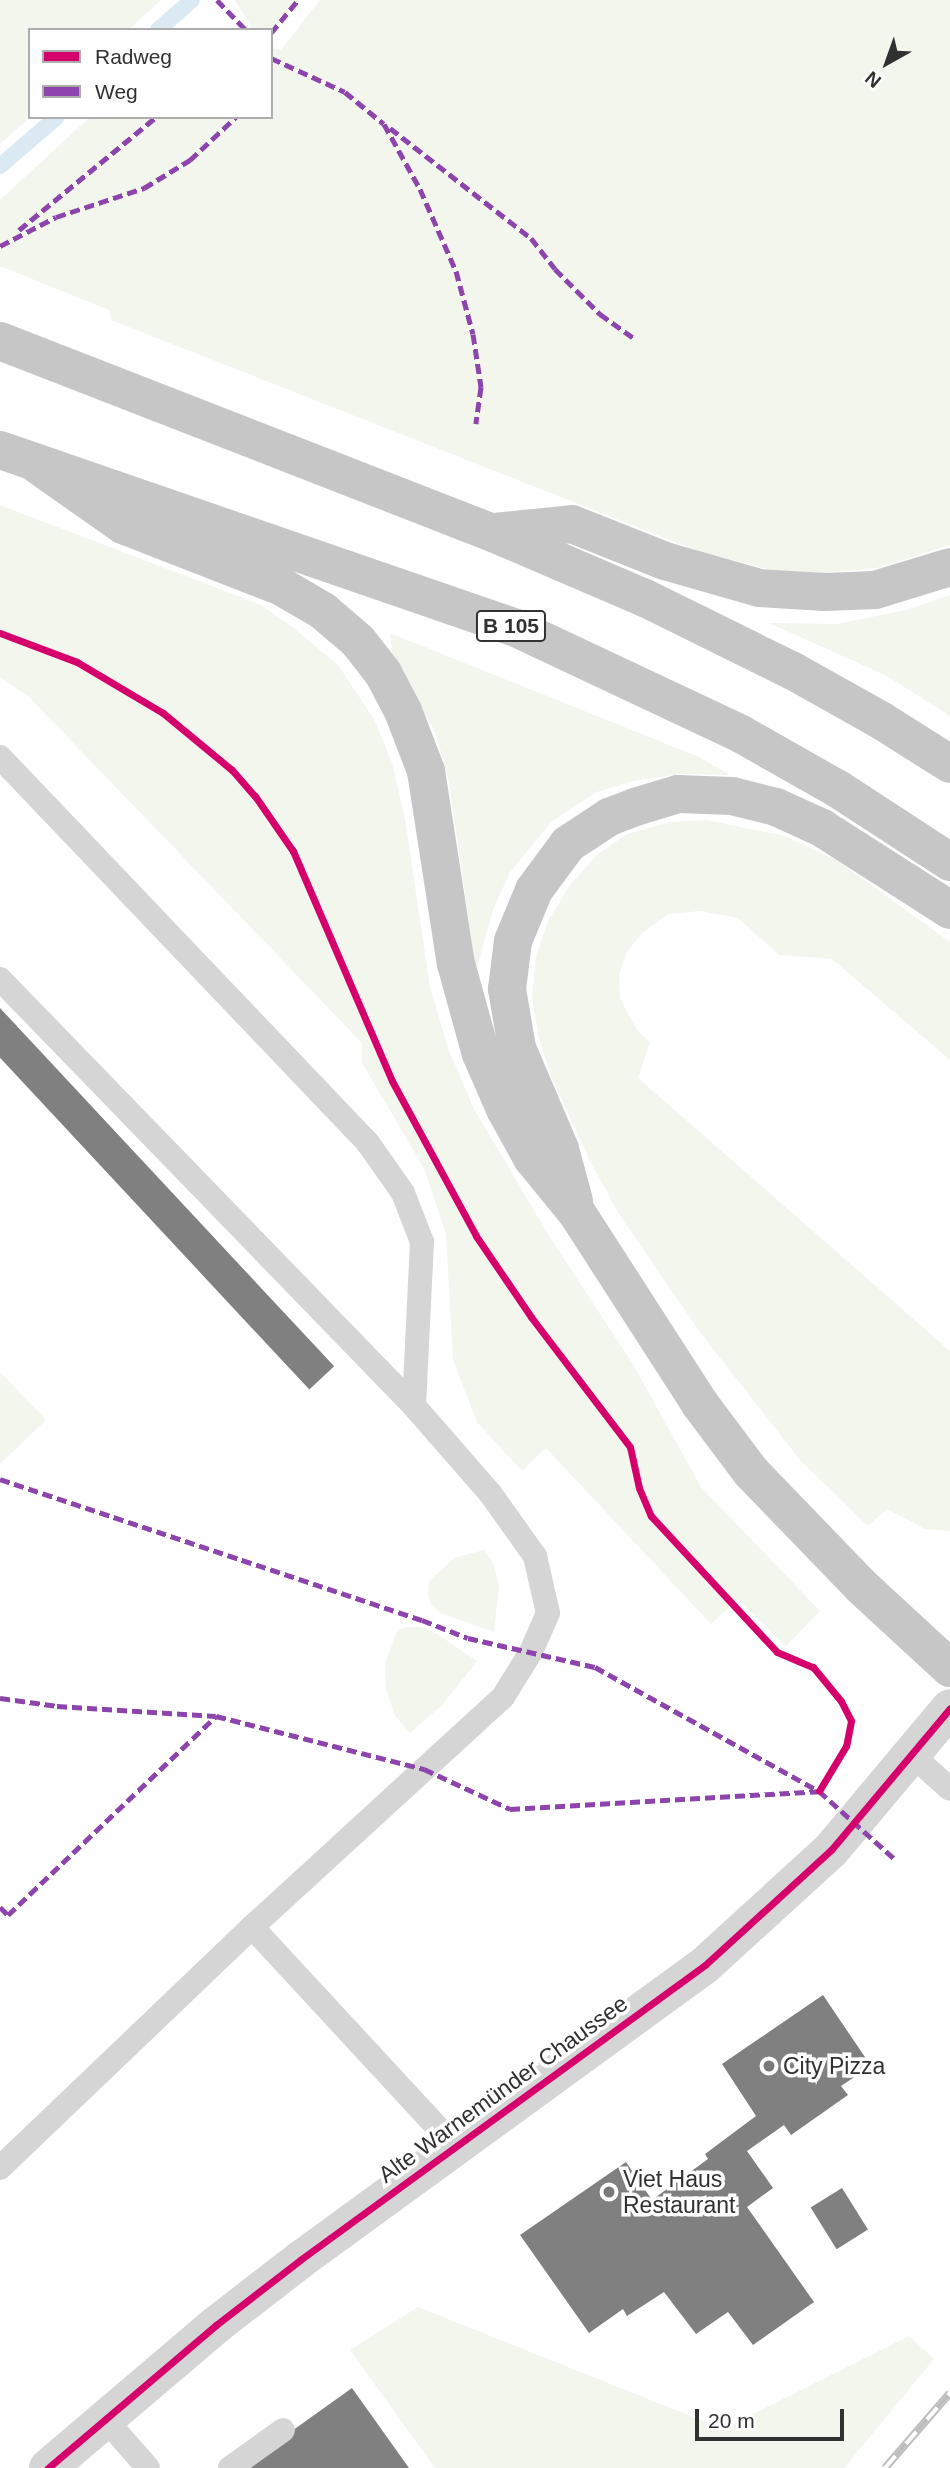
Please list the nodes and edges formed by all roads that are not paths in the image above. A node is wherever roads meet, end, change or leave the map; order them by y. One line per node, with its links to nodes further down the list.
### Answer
1 (0, 341): 4 (highway)
2 (0, 450): 3 (highway, B 105)
3 (38, 466): 8 (highway, B 105); 11 (highway)
4 (493, 533): 5 (highway); 7 (highway)
5 (950, 567)
6 (0, 757): 12 (lane)
7 (950, 764)
8 (950, 862)
9 (950, 910): 11 (highway)
10 (0, 979): 12 (lane)
11 (577, 1213): 13 (highway)
12 (414, 1406): 17 (lane)
13 (950, 1668)
14 (950, 1708): 15 (street, Alte Warnemünder Chaussee)
15 (912, 1755): 16 (lane); 18 (street, Alte Warnemünder Chaussee)
16 (950, 1789)
17 (252, 1927): 18 (lane); 19 (lane)
18 (457, 2148): 20 (street, Alte Warnemünder Chaussee)
19 (0, 2168)
20 (105, 2419): 22 (street, Alte Warnemünder Chaussee); 23 (lane)
21 (284, 2430): 24 (lane)
22 (48, 2468)
23 (148, 2468)
24 (230, 2468)

